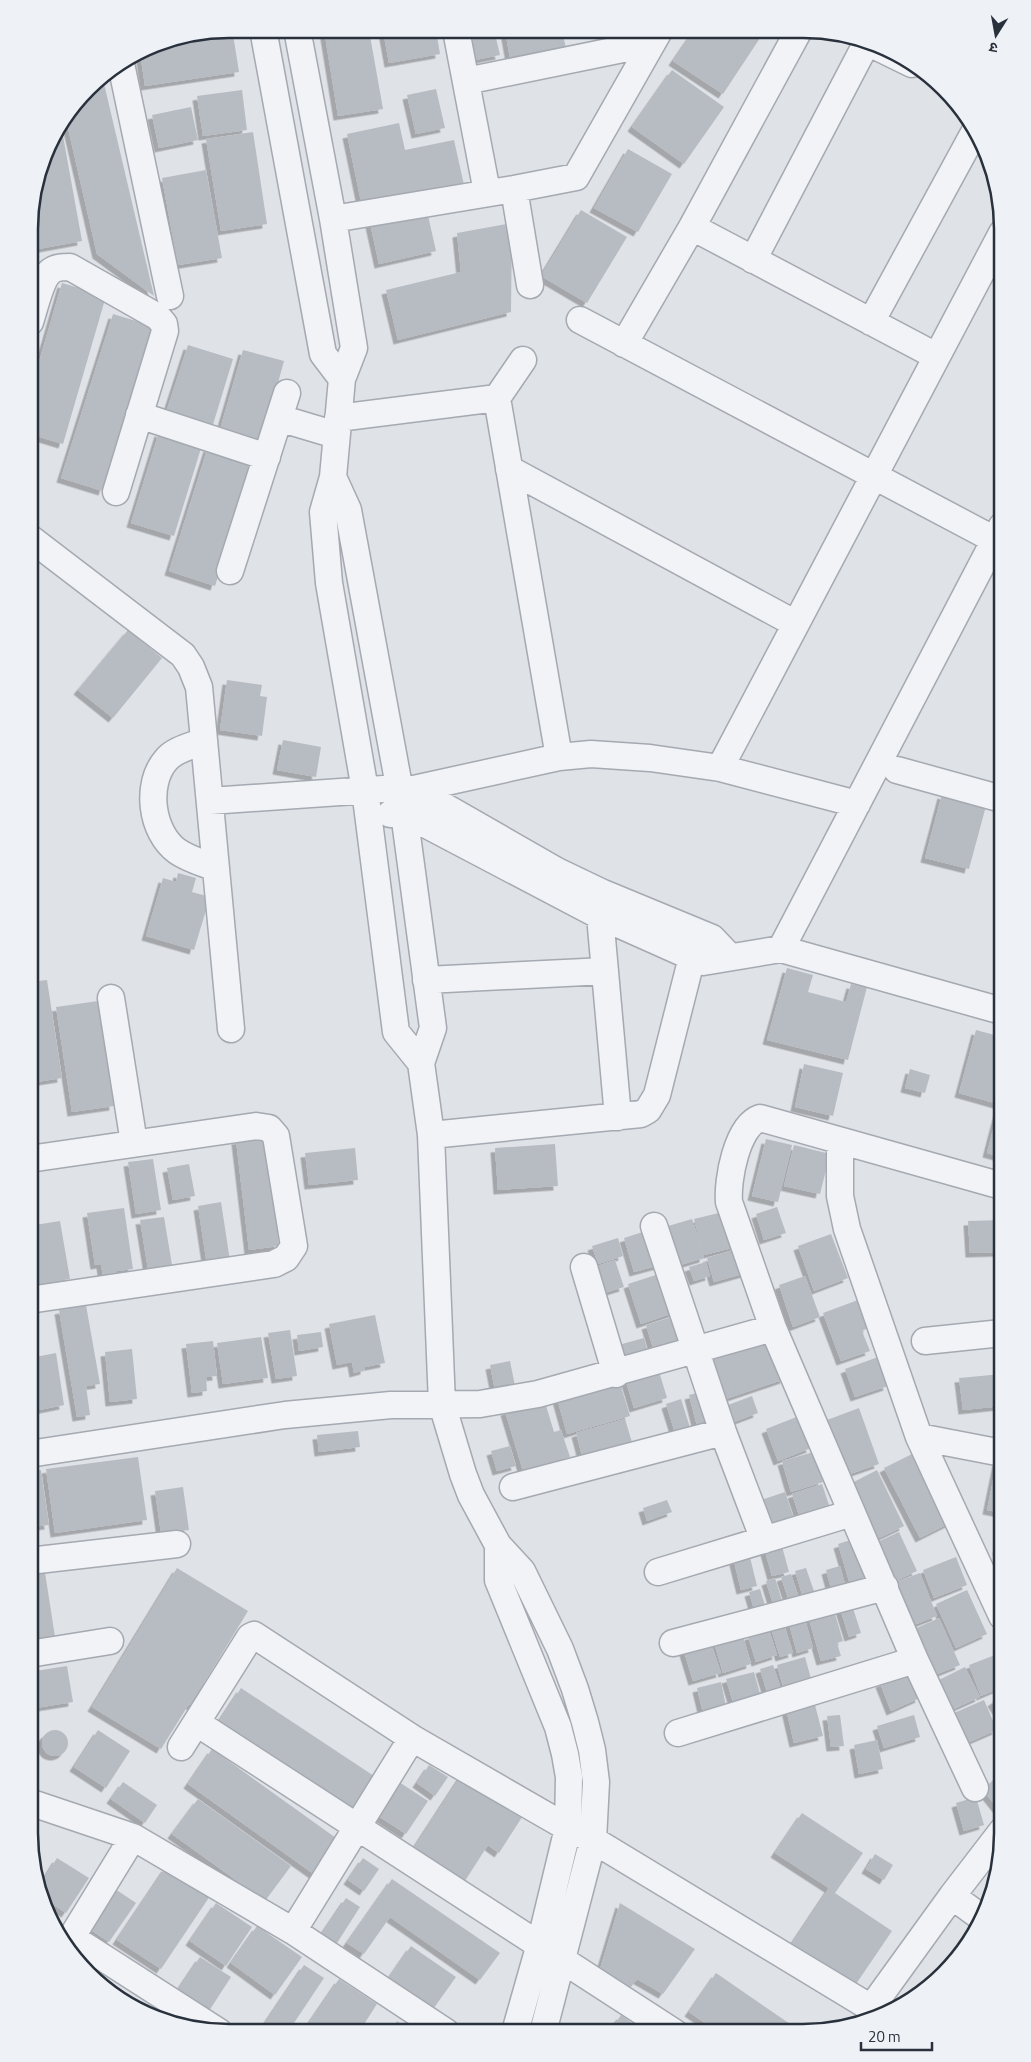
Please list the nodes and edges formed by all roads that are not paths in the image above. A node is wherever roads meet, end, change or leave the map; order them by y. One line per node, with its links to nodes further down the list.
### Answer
1 (265, 38): 25 (street)
2 (299, 38): 13 (street)
3 (458, 38): 9 (street)
4 (652, 38): 9 (street)
5 (655, 38): 11 (street)
6 (795, 38): 14 (street)
7 (862, 47): 16 (street)
8 (122, 70): 18 (street)
9 (466, 81): 12 (street)
10 (971, 138): 21 (street)
11 (514, 189): 12 (street); 17 (street)
12 (487, 192): 13 (street)
13 (333, 219): 25 (street)
14 (692, 227): 16 (street); 22 (street)
15 (994, 248): 23 (street)
16 (753, 260): 21 (street)
17 (530, 285)
18 (170, 296)
19 (38, 300): 28 (street)
20 (580, 320): 22 (street)
21 (871, 322): 23 (street)
22 (624, 344): 33 (street)
23 (936, 356): 33 (street)
24 (523, 360): 27 (street)
25 (342, 379): 30 (street)
26 (287, 393): 29 (street)
27 (497, 398): 30 (street); 32 (street)
28 (139, 415): 31 (street); 35 (street)
29 (279, 418): 30 (street); 31 (street)
30 (337, 426): 34 (street)
31 (266, 457): 39 (street)
32 (510, 470): 40 (street); 42 (street)
33 (874, 476): 36 (street); 40 (street)
34 (333, 477): 45 (street); 48 (street)
35 (116, 492)
36 (994, 539)
37 (38, 544): 41 (street)
38 (994, 547): 49 (street)
39 (230, 571)
40 (796, 624): 43 (street)
41 (204, 741): 47 (street); 51 (street)
42 (559, 756): 43 (street); 45 (street)
43 (720, 768): 49 (street)
44 (897, 770): 46 (street)
45 (406, 788): 48 (street); 50 (street); 55 (street)
46 (994, 797)
47 (210, 801): 48 (street); 51 (street)
48 (367, 803): 50 (street); 61 (street)
49 (857, 804): 53 (street)
50 (404, 813): 52 (street); 57 (street)
51 (216, 868): 60 (street)
52 (600, 916): 54 (street); 56 (street)
53 (781, 949): 55 (street); 59 (street)
54 (692, 957): 55 (street); 62 (street)
55 (730, 957)
56 (605, 971): 57 (street); 62 (street)
57 (426, 980): 61 (street)
58 (112, 998): 65 (street)
59 (994, 1009)
60 (231, 1029)
61 (421, 1063): 63 (street)
62 (618, 1117): 63 (street)
63 (431, 1135): 76 (street)
64 (840, 1142): 67 (street); 71 (street); 78 (street)
65 (134, 1143): 66 (street); 70 (street)
66 (38, 1158)
67 (994, 1184)
68 (654, 1226): 74 (street)
69 (584, 1267): 75 (street)
70 (38, 1299)
71 (773, 1328): 74 (street); 82 (street)
72 (994, 1333): 73 (street)
73 (926, 1341)
74 (695, 1350): 75 (street); 77 (street)
75 (616, 1374): 76 (street)
76 (442, 1404): 80 (street); 85 (street)
77 (723, 1432): 81 (street); 83 (street)
78 (919, 1437): 79 (street); 88 (street)
79 (994, 1451)
80 (38, 1453)
81 (513, 1487)
82 (852, 1512): 83 (street); 89 (street)
83 (764, 1540): 87 (street)
84 (177, 1544): 86 (street)
85 (498, 1545): 101 (street); 103 (street)
86 (38, 1561)
87 (658, 1572)
88 (994, 1586)
89 (885, 1587): 91 (street); 93 (street)
90 (110, 1641): 92 (street)
91 (673, 1643)
92 (38, 1653)
93 (915, 1660): 95 (street); 98 (street)
94 (197, 1723): 96 (street); 97 (street); 100 (street)
95 (678, 1732)
96 (412, 1738): 100 (street); 101 (street)
97 (181, 1747)
98 (975, 1788)
99 (38, 1805): 102 (street)
100 (357, 1827): 107 (street); 109 (street)
101 (568, 1828): 103 (street); 109 (street)
102 (133, 1837): 107 (street); 108 (street)
103 (593, 1840): 111 (street); 113 (street)
104 (993, 1842): 105 (street)
105 (952, 1896): 106 (street); 112 (street)
106 (976, 1914)
107 (293, 1931): 115 (street)
108 (70, 1939)
109 (540, 1944): 111 (street); 116 (street)
110 (74, 1945): 114 (street)
111 (563, 1959): 117 (street); 118 (street)
112 (878, 2009)
113 (874, 2011)
114 (204, 2023)
115 (434, 2024)
116 (517, 2024)
117 (546, 2024)
118 (661, 2024)

